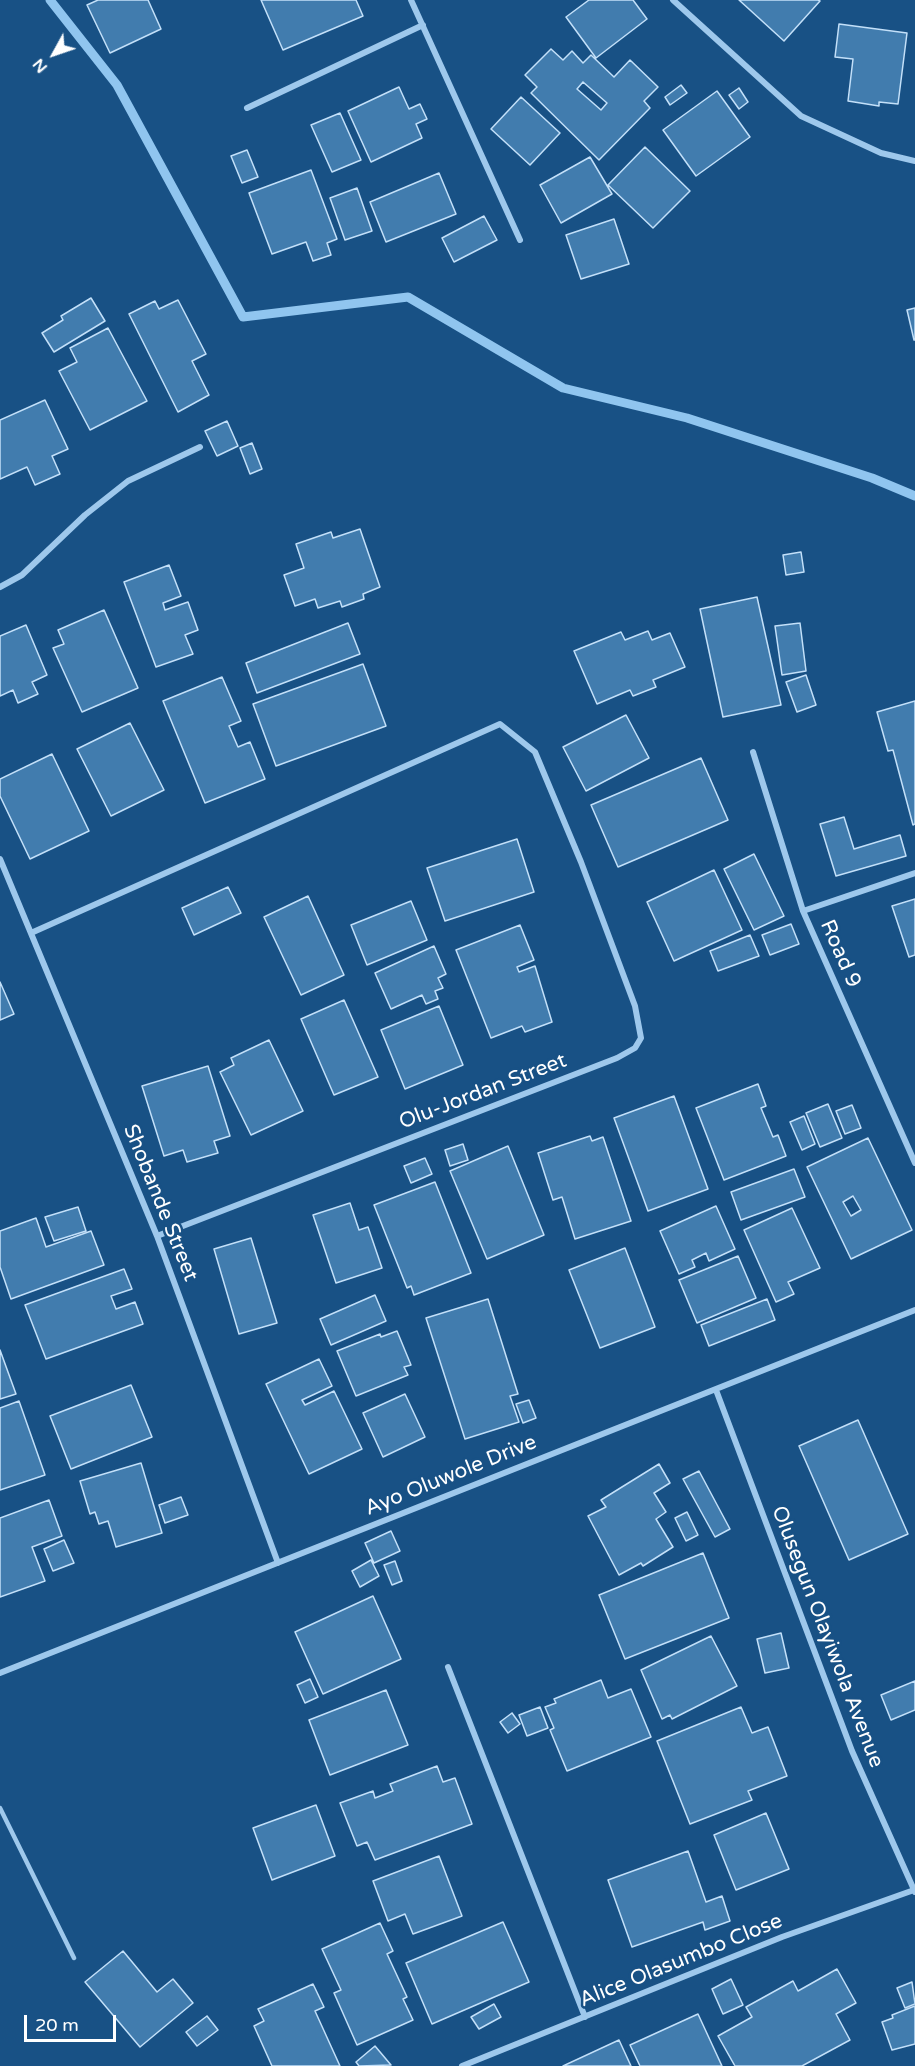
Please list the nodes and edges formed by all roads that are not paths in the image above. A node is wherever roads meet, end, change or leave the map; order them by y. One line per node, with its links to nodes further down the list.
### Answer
1 (411, 0): 3 (street)
2 (673, 0): 5 (street)
3 (423, 25): 4 (street); 6 (street)
4 (247, 108)
5 (915, 161)
6 (520, 240)
7 (200, 447): 8 (street)
8 (0, 587)
9 (753, 752): 12 (street, Road 9)
10 (0, 860): 13 (street, Shobande Street)
11 (915, 873): 12 (street)
12 (803, 911): 14 (street, Road 9)
13 (31, 933): 15 (street, Shobande Street); 15 (street, Olu-Jordan Street)
14 (915, 1163)
15 (158, 1236): 18 (street, Shobande Street)
16 (915, 1311): 17 (street, Ayo Oluwole Drive)
17 (716, 1390): 18 (street, Ayo Oluwole Drive); 22 (street, Olusegun Olayiwola Avenue)
18 (278, 1563): 20 (street, Ayo Oluwole Drive)
19 (448, 1667): 24 (street)
20 (0, 1673)
21 (0, 1809): 23 (lane)
22 (914, 1891): 24 (street, Alice Olasumbo Close)
23 (74, 1958)
24 (585, 2017): 25 (street, Alice Olasumbo Close)
25 (462, 2066)

